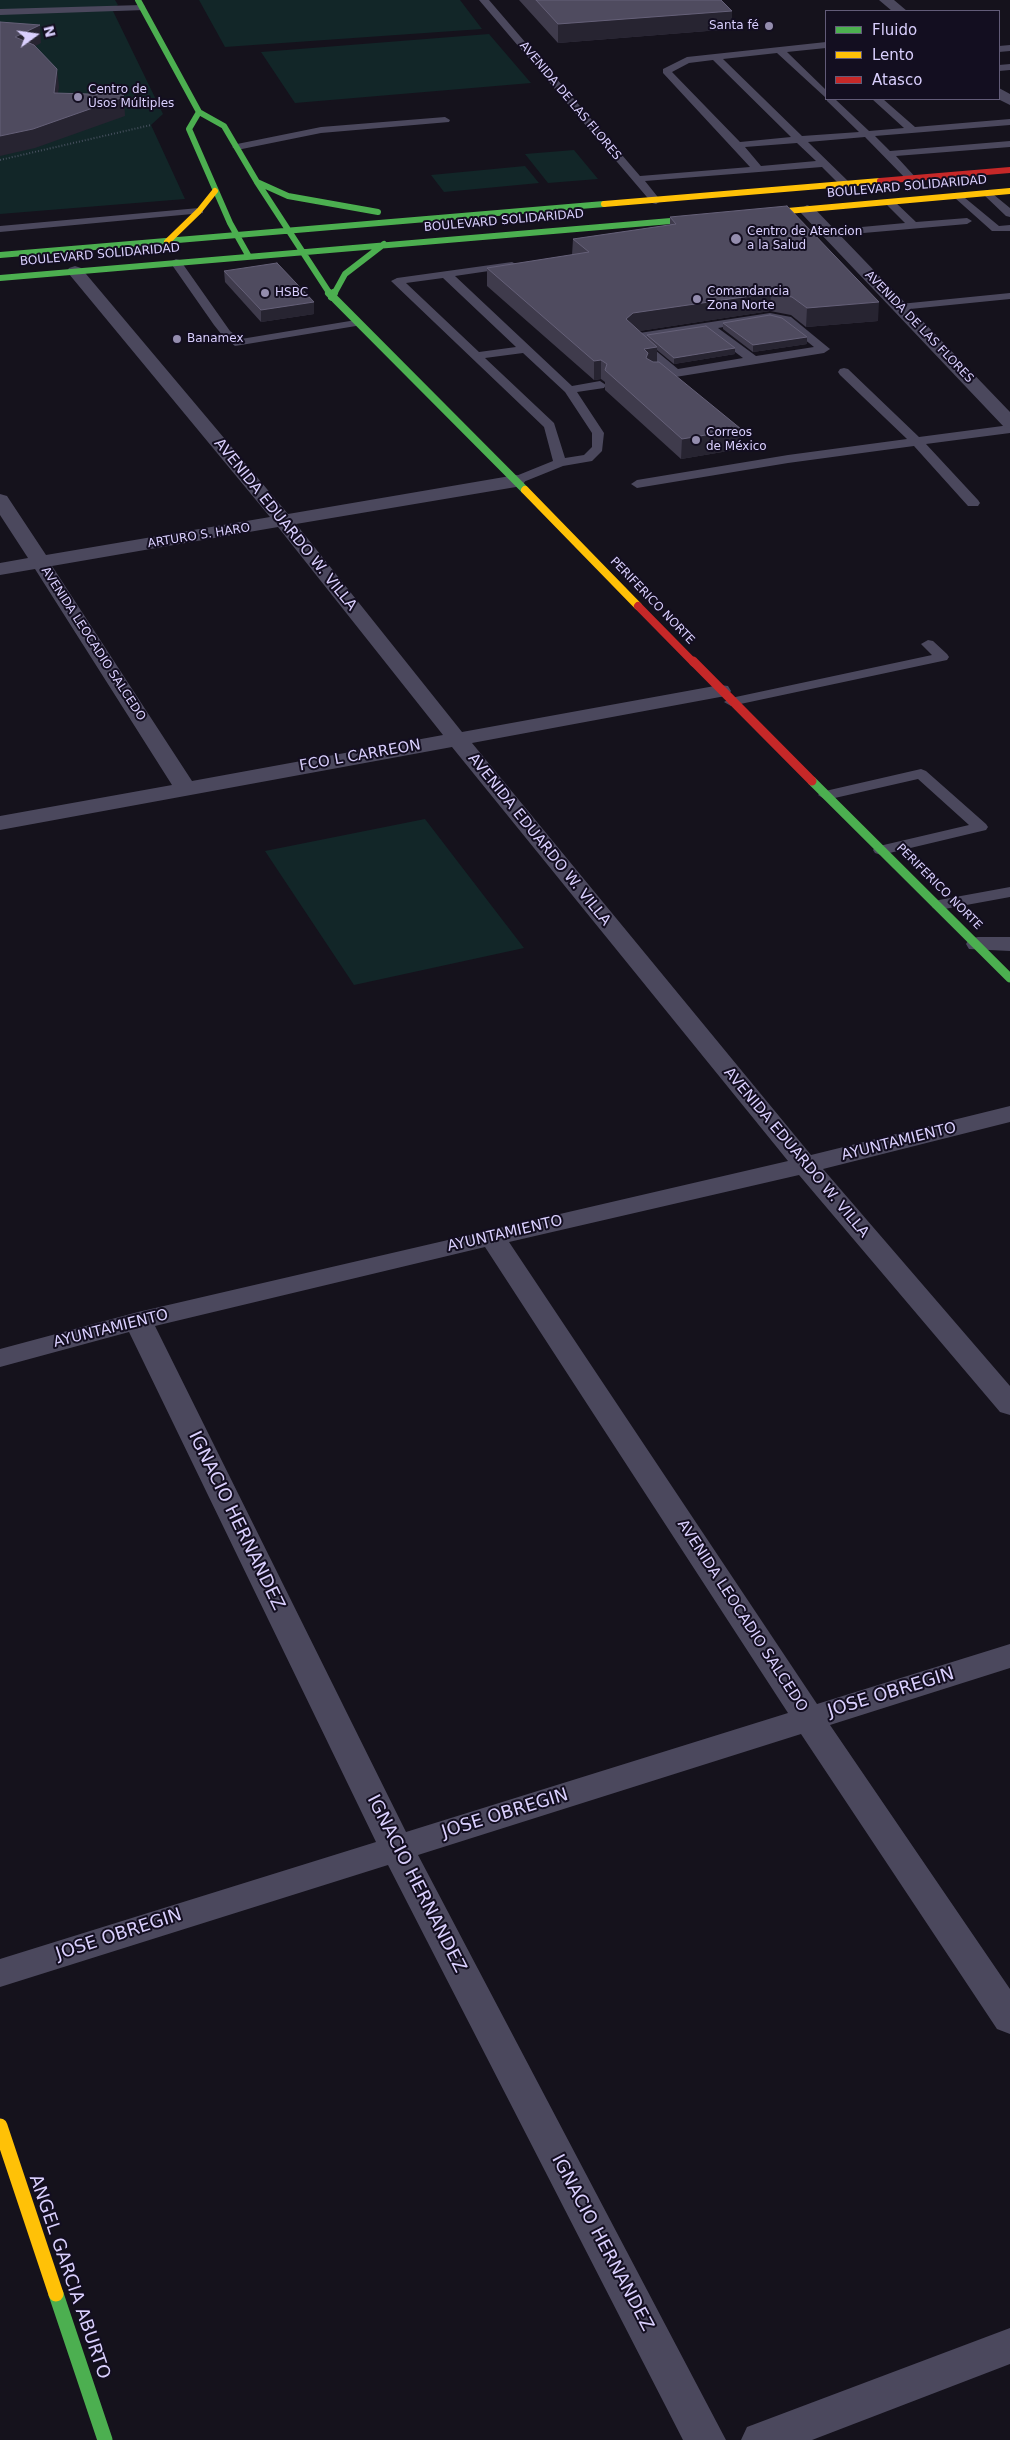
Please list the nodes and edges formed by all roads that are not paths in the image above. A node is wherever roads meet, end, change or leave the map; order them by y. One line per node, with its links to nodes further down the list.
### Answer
1 (67, 0): 5 (lane)
2 (484, 0): 29 (lane, AVENIDA DE LAS FLORES)
3 (886, 0): 6 (street)
4 (140, 4): 5 (lane); 16 (main road)
5 (72, 10): 7 (lane)
6 (899, 10)
7 (0, 12)
8 (822, 45): 9 (lane)
9 (779, 50): 10 (lane); 12 (lane)
10 (715, 57): 21 (lane); 23 (lane)
11 (1000, 93): 15 (street)
12 (825, 94)
13 (831, 100): 20 (lane)
14 (878, 100): 19 (lane)
15 (1010, 101)
16 (199, 112): 24 (main road, PERIFERICO NORTE); 33 (main road)
17 (445, 120): 24 (lane)
18 (1008, 124): 19 (lane)
19 (912, 130): 20 (lane)
20 (867, 134): 21 (lane); 25 (lane)
21 (798, 140): 23 (lane); 26 (lane)
22 (1010, 144): 25 (lane)
23 (737, 145): 27 (lane)
24 (237, 147): 31 (main road, PERIFERICO NORTE)
25 (888, 154): 30 (lane)
26 (823, 164): 27 (lane); 32 (lane)
27 (758, 169): 29 (lane)
28 (1010, 170): 30 (main road, BOULEVARD SOLIDARIDAD)
29 (637, 179): 37 (lane, AVENIDA DE LAS FLORES)
30 (912, 179): 32 (main road, BOULEVARD SOLIDARIDAD)
31 (257, 182): 44 (main road); 50 (main road, PERIFERICO NORTE)
32 (846, 185): 37 (main road, BOULEVARD SOLIDARIDAD)
33 (216, 191): 40 (main road); 52 (main road)
34 (1010, 191): 35 (main road, BOULEVARD SOLIDARIDAD)
35 (988, 193): 36 (main road, BOULEVARD SOLIDARIDAD); 41 (lane)
36 (959, 196): 38 (main road, BOULEVARD SOLIDARIDAD); 48 (lane)
37 (656, 200): 44 (main road, BOULEVARD SOLIDARIDAD)
38 (889, 202): 39 (main road, BOULEVARD SOLIDARIDAD); 47 (lane)
39 (807, 210): 42 (main road, BOULEVARD SOLIDARIDAD); 51 (street, AVENIDA DE LAS FLORES)
40 (199, 211): 49 (lane); 54 (main road)
41 (1010, 214)
42 (739, 215)
43 (719, 217): 53 (main road, BOULEVARD SOLIDARIDAD)
44 (436, 218): 45 (main road, BOULEVARD SOLIDARIDAD)
45 (416, 220): 50 (main road, BOULEVARD SOLIDARIDAD); 53 (main road)
46 (967, 221): 47 (lane)
47 (914, 226): 51 (lane)
48 (1010, 228)
49 (0, 229)
50 (290, 231): 52 (main road, BOULEVARD SOLIDARIDAD); 56 (main road, PERIFERICO NORTE)
51 (830, 233): 66 (street, AVENIDA DE LAS FLORES)
52 (238, 235): 54 (main road, BOULEVARD SOLIDARIDAD); 58 (main road)
53 (426, 241): 55 (main road, BOULEVARD SOLIDARIDAD)
54 (167, 242): 57 (main road, BOULEVARD SOLIDARIDAD)
55 (384, 244): 56 (main road, BOULEVARD SOLIDARIDAD); 65 (main road)
56 (301, 251): 58 (main road, BOULEVARD SOLIDARIDAD); 65 (main road, PERIFERICO NORTE)
57 (0, 255)
58 (248, 256): 59 (main road, BOULEVARD SOLIDARIDAD)
59 (176, 262): 61 (main road, BOULEVARD SOLIDARIDAD); 67 (lane)
60 (519, 264): 62 (lane)
61 (75, 271): 63 (main road, BOULEVARD SOLIDARIDAD); 85 (street, AVENIDA EDUARDO W. VILLA)
62 (446, 274): 69 (lane); 70 (lane)
63 (0, 278)
64 (1010, 296): 66 (lane)
65 (332, 297): 67 (main road, PERIFERICO NORTE)
66 (900, 307): 77 (street, AVENIDA DE LAS FLORES)
67 (356, 323): 81 (main road, PERIFERICO NORTE)
68 (708, 326): 71 (lane); 71 (lane); 73 (lane)
69 (526, 349): 70 (lane); 76 (lane)
70 (475, 356): 80 (lane)
71 (753, 360): 73 (lane)
72 (844, 372): 79 (lane)
73 (676, 373): 74 (lane)
74 (653, 376)
75 (600, 385): 76 (lane)
76 (569, 390): 80 (lane)
77 (1010, 423)
78 (1010, 429): 79 (lane)
79 (917, 442): 82 (lane); 84 (lane)
80 (560, 463): 81 (lane)
81 (516, 481): 85 (street, ARTURO S. HARO); 89 (main road, PERIFERICO NORTE)
82 (637, 484)
83 (0, 500): 86 (street, AVENIDA LEOCADIO SALCEDO)
84 (973, 503)
85 (284, 522): 86 (street, ARTURO S. HARO); 90 (street, AVENIDA EDUARDO W. VILLA)
86 (40, 562): 87 (street, ARTURO S. HARO); 91 (street, AVENIDA LEOCADIO SALCEDO)
87 (0, 569)
88 (928, 644): 89 (lane)
89 (725, 696): 90 (street, FCO L CARREON); 92 (main road, PERIFERICO NORTE)
90 (456, 738): 91 (street, FCO L CARREON); 101 (street, AVENIDA EDUARDO W. VILLA)
91 (185, 788): 93 (street, FCO L CARREON)
92 (826, 795): 94 (main road, PERIFERICO NORTE); 94 (lane)
93 (0, 823)
94 (881, 850): 96 (main road, PERIFERICO NORTE)
95 (1010, 892): 96 (lane)
96 (939, 905): 97 (main road, PERIFERICO NORTE)
97 (978, 944): 98 (street); 99 (main road, PERIFERICO NORTE)
98 (1010, 944)
99 (1010, 978)
100 (1010, 1114): 101 (street, AYUNTAMIENTO)
101 (805, 1166): 102 (street, AYUNTAMIENTO); 105 (street, AVENIDA EDUARDO W. VILLA)
102 (492, 1237): 103 (street, AYUNTAMIENTO); 107 (street, AVENIDA LEOCADIO SALCEDO)
103 (138, 1321): 104 (street, AYUNTAMIENTO); 108 (street, IGNACIO HERNANDEZ)
104 (0, 1358)
105 (1010, 1405)
106 (1010, 1656): 107 (street, JOSE OBREGIN)
107 (809, 1719): 108 (street, JOSE OBREGIN); 110 (street, AVENIDA LEOCADIO SALCEDO)
108 (396, 1848): 109 (street, JOSE OBREGIN); 114 (street, IGNACIO HERNANDEZ)
109 (0, 1973)
110 (1010, 2019)
111 (0, 2126): 113 (main road, ANGEL GARCIA ABURTO)
112 (1010, 2346): 115 (street)
113 (106, 2440)
114 (705, 2440)
115 (762, 2440)

